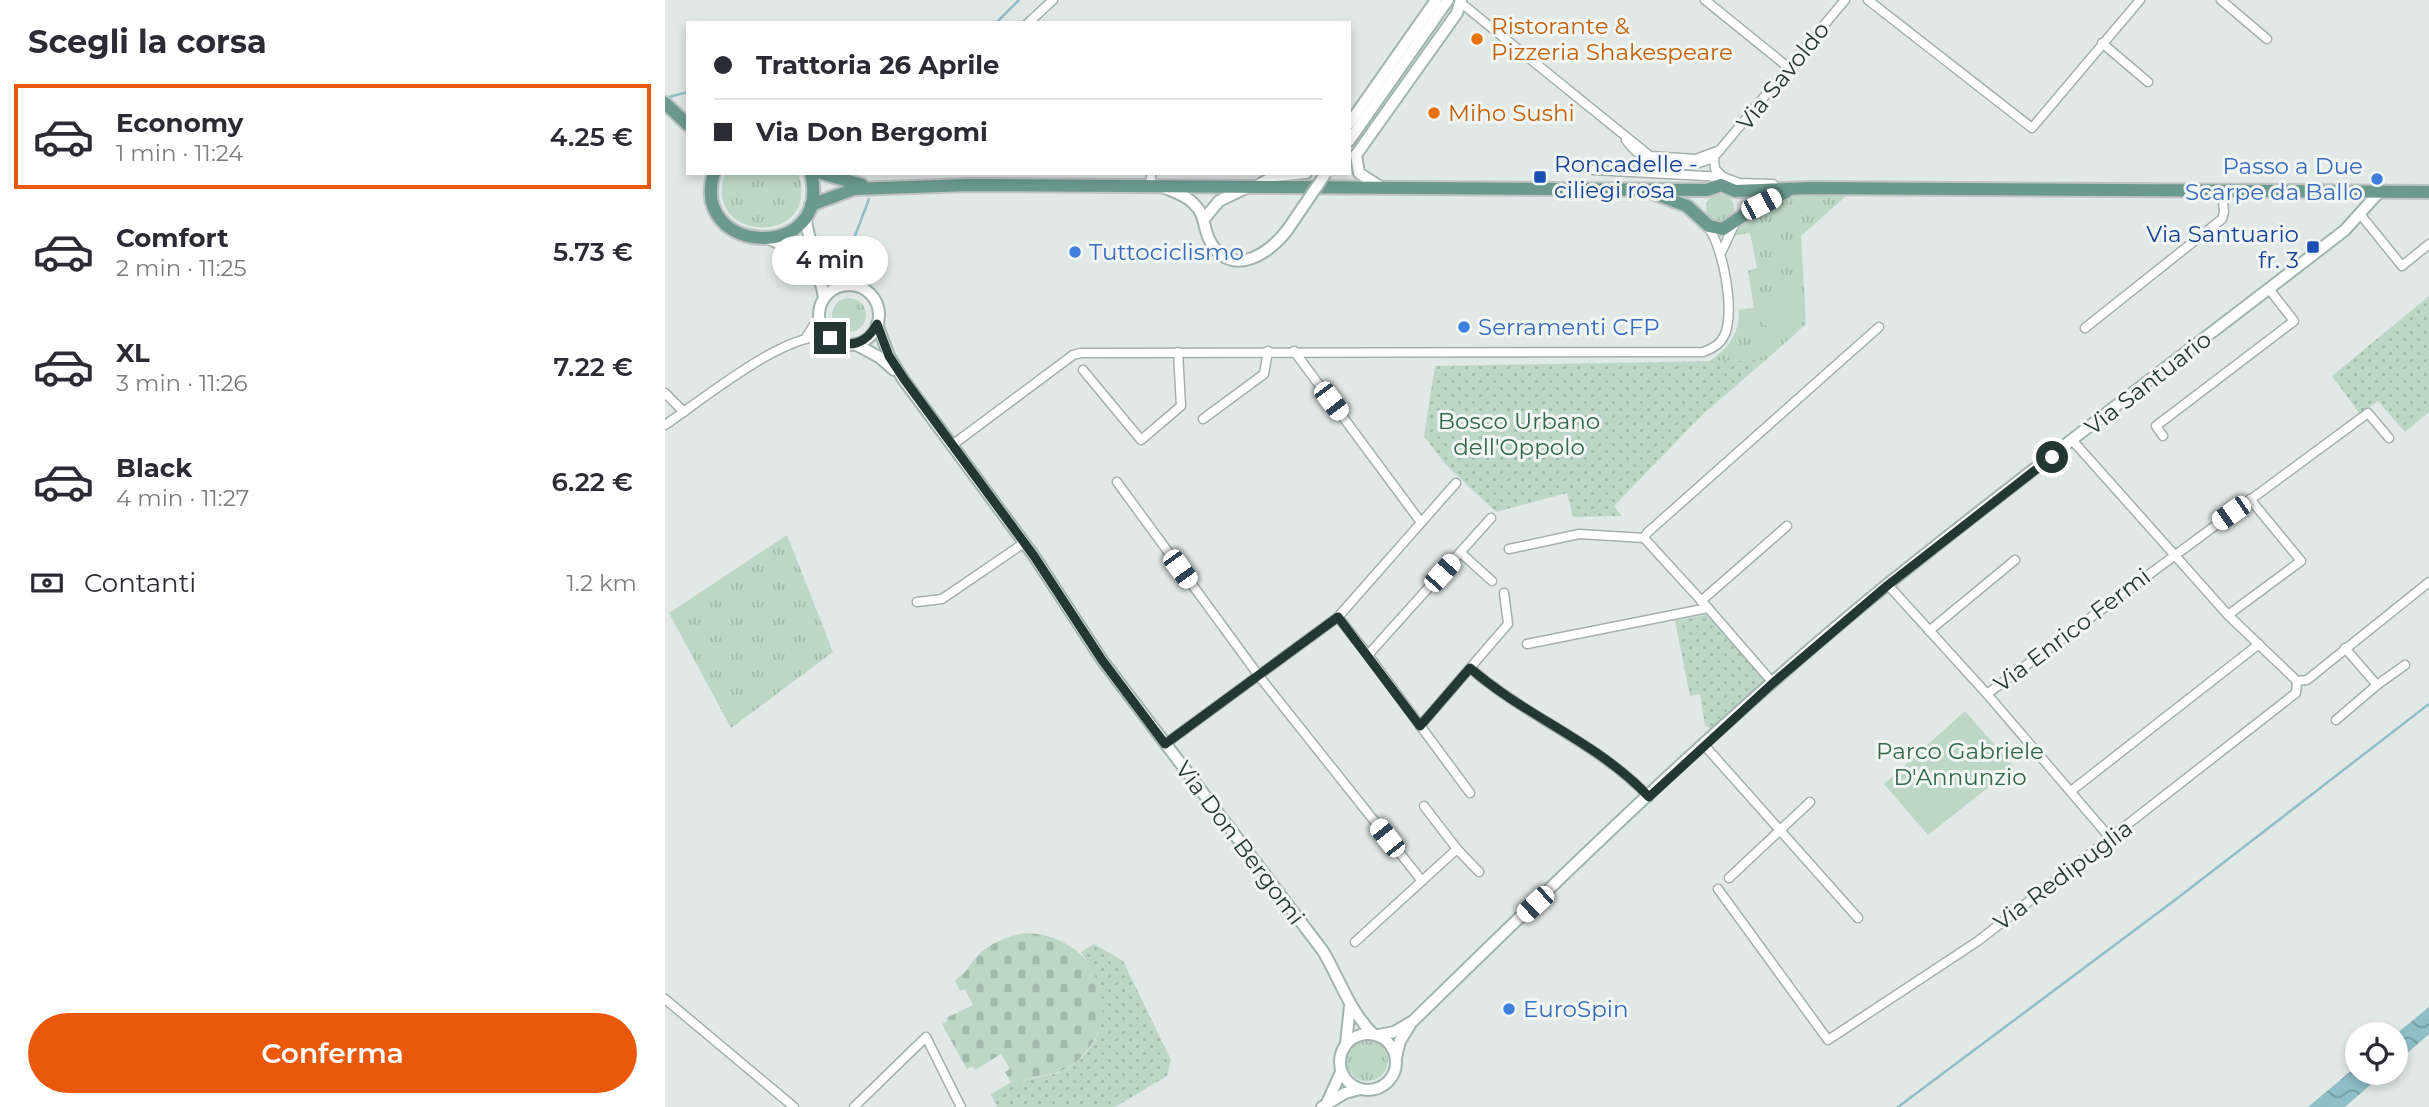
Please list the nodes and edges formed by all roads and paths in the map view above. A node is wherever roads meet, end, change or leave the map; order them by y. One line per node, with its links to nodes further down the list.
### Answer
1 (1053, 0): 10 (street)
2 (1448, 0): 13 (street)
3 (1705, 0): 14 (street)
4 (1845, 0): 14 (street, Via Savoldo)
5 (1868, 0): 12 (street)
6 (2140, 0): 12 (street)
7 (2221, 0): 11 (street)
8 (1460, 1): 17 (street); 27 (street)
9 (1434, 3): 13 (street); 16 (street)
10 (1030, 21)
11 (2267, 39)
12 (2102, 44): 15 (street)
13 (1400, 68): 16 (street)
14 (1789, 68): 17 (street, Via Savoldo)
15 (2148, 82)
16 (1353, 126)
17 (1717, 154): 24 (street)
18 (1593, 170): 24 (street)
19 (712, 175): 42 (main road)
20 (811, 175): 37 (main road)
21 (826, 175): 28 (main road)
22 (1285, 175): 26 (street)
23 (1325, 175): 39 (street, bridge)
24 (1723, 177): 30 (street)
25 (1154, 181): 26 (main road); 28 (main road); 39 (street)
26 (1253, 186): 27 (main road); 39 (street)
27 (1379, 186): 31 (main road)
28 (877, 187): 37 (main road)
29 (1797, 188): 30 (main road); 34 (main road); 41 (main road)
30 (1811, 188): 33 (main road)
31 (1641, 189): 32 (main road); 40 (main road)
32 (1707, 190): 34 (main road); 40 (main road)
33 (2221, 190): 35 (main road); 51 (street)
34 (1735, 191): 41 (main road)
35 (2381, 191): 36 (main road); 38 (street, Via Santuario)
36 (2429, 192)
37 (808, 210): 42 (main road); 45 (street)
38 (2360, 214): 43 (street); 46 (street, Via Santuario)
39 (1205, 219)
40 (1702, 220): 41 (main road); 44 (street)
41 (1738, 220): 44 (street)
42 (768, 239): 47 (street)
43 (2429, 243)
44 (1721, 254): 56 (street)
45 (849, 285): 47 (street); 49 (street, Via Don Bergomi)
46 (2269, 289): 64 (street); 66 (street, Via Santuario)
47 (824, 298): 48 (street)
48 (819, 317): 52 (street); 53 (street)
49 (877, 324): 54 (street); 59 (street, Via Don Bergomi)
50 (1879, 327): 74 (street)
51 (2085, 328)
52 (807, 336): 53 (street); 61 (street)
53 (830, 338): 54 (street, Via Don Bergomi)
54 (855, 344): 59 (street, Via Don Bergomi)
55 (1268, 351): 56 (street); 57 (street); 62 (street)
56 (1294, 351): 72 (street)
57 (1178, 352): 58 (street); 67 (street)
58 (1083, 370)
59 (904, 379): 67 (street, Via Don Bergomi)
60 (665, 393): 61 (street)
61 (684, 412): 63 (street)
62 (1203, 419)
63 (665, 425)
64 (2163, 436)
65 (2389, 438): 70 (street, Via Enrico Fermi)
66 (2073, 441): 78 (street); 82 (street, Via Santuario)
67 (951, 446): 75 (street, Via Don Bergomi)
68 (1117, 482): 96 (street)
69 (1456, 483): 72 (street)
70 (2250, 499): 78 (street, Via Enrico Fermi); 87 (street)
71 (1491, 518): 77 (street)
72 (1420, 521): 88 (street)
73 (1787, 526): 84 (street)
74 (1644, 538): 76 (street); 84 (street)
75 (1024, 543): 85 (street); 103 (street, Via Don Bergomi)
76 (1509, 549)
77 (1461, 553): 80 (street); 93 (street)
78 (2173, 554): 87 (street); 100 (street, Via Enrico Fermi)
79 (2015, 560): 89 (street)
80 (1492, 581)
81 (2429, 582): 92 (street, Via Redipuglia)
82 (1888, 585): 89 (street, Via Enrico Fermi); 98 (street, Via Santuario)
83 (1504, 593): 95 (street)
84 (1701, 601): 86 (street)
85 (917, 602)
86 (1708, 608): 90 (street); 98 (street)
87 (2228, 615): 91 (street)
88 (1338, 617): 93 (street); 96 (street)
89 (1929, 631): 100 (street, Via Enrico Fermi)
90 (1527, 644)
91 (2259, 644): 97 (street); 105 (street)
92 (2345, 648): 97 (street, Via Redipuglia); 99 (street)
93 (1368, 655): 102 (street)
94 (2405, 665): 99 (street)
95 (1470, 668): 102 (street); 107 (street)
96 (1259, 676): 103 (street); 115 (street)
97 (2297, 681): 111 (street, Via Redipuglia)
98 (1773, 683): 104 (street, Via Santuario)
99 (2377, 685): 101 (street)
100 (1987, 694): 105 (street)
101 (2336, 720)
102 (1420, 726): 106 (street)
103 (1165, 744): 120 (street, Via Don Bergomi)
104 (1705, 746): 107 (street, Via Santuario); 110 (street)
105 (2071, 791): 111 (street)
106 (1470, 793)
107 (1649, 797): 121 (street, Via Santuario)
108 (1810, 802): 110 (street)
109 (1424, 806): 112 (street)
110 (1779, 830): 114 (street); 117 (street)
111 (2111, 839): 116 (street, Via Redipuglia)
112 (1457, 849): 113 (street); 115 (street)
113 (1479, 872)
114 (1729, 878)
115 (1422, 881): 118 (street)
116 (1718, 888)
117 (1859, 918)
118 (1355, 942)
119 (665, 999): 128 (street)
120 (1350, 1006): 122 (street, Via Don Bergomi); 123 (street, Via Don Bergomi)
121 (1413, 1021): 122 (street, Via Santuario); 124 (street, Via Santuario)
122 (1376, 1035): 123 (street); 124 (street)
123 (1346, 1043): 125 (street)
124 (1396, 1057): 126 (street)
125 (1341, 1072): 126 (street); 127 (street)
126 (1360, 1089): 127 (street)
127 (1325, 1105)
128 (795, 1107)
129 (854, 1107): 130 (street)
130 (961, 1107)

